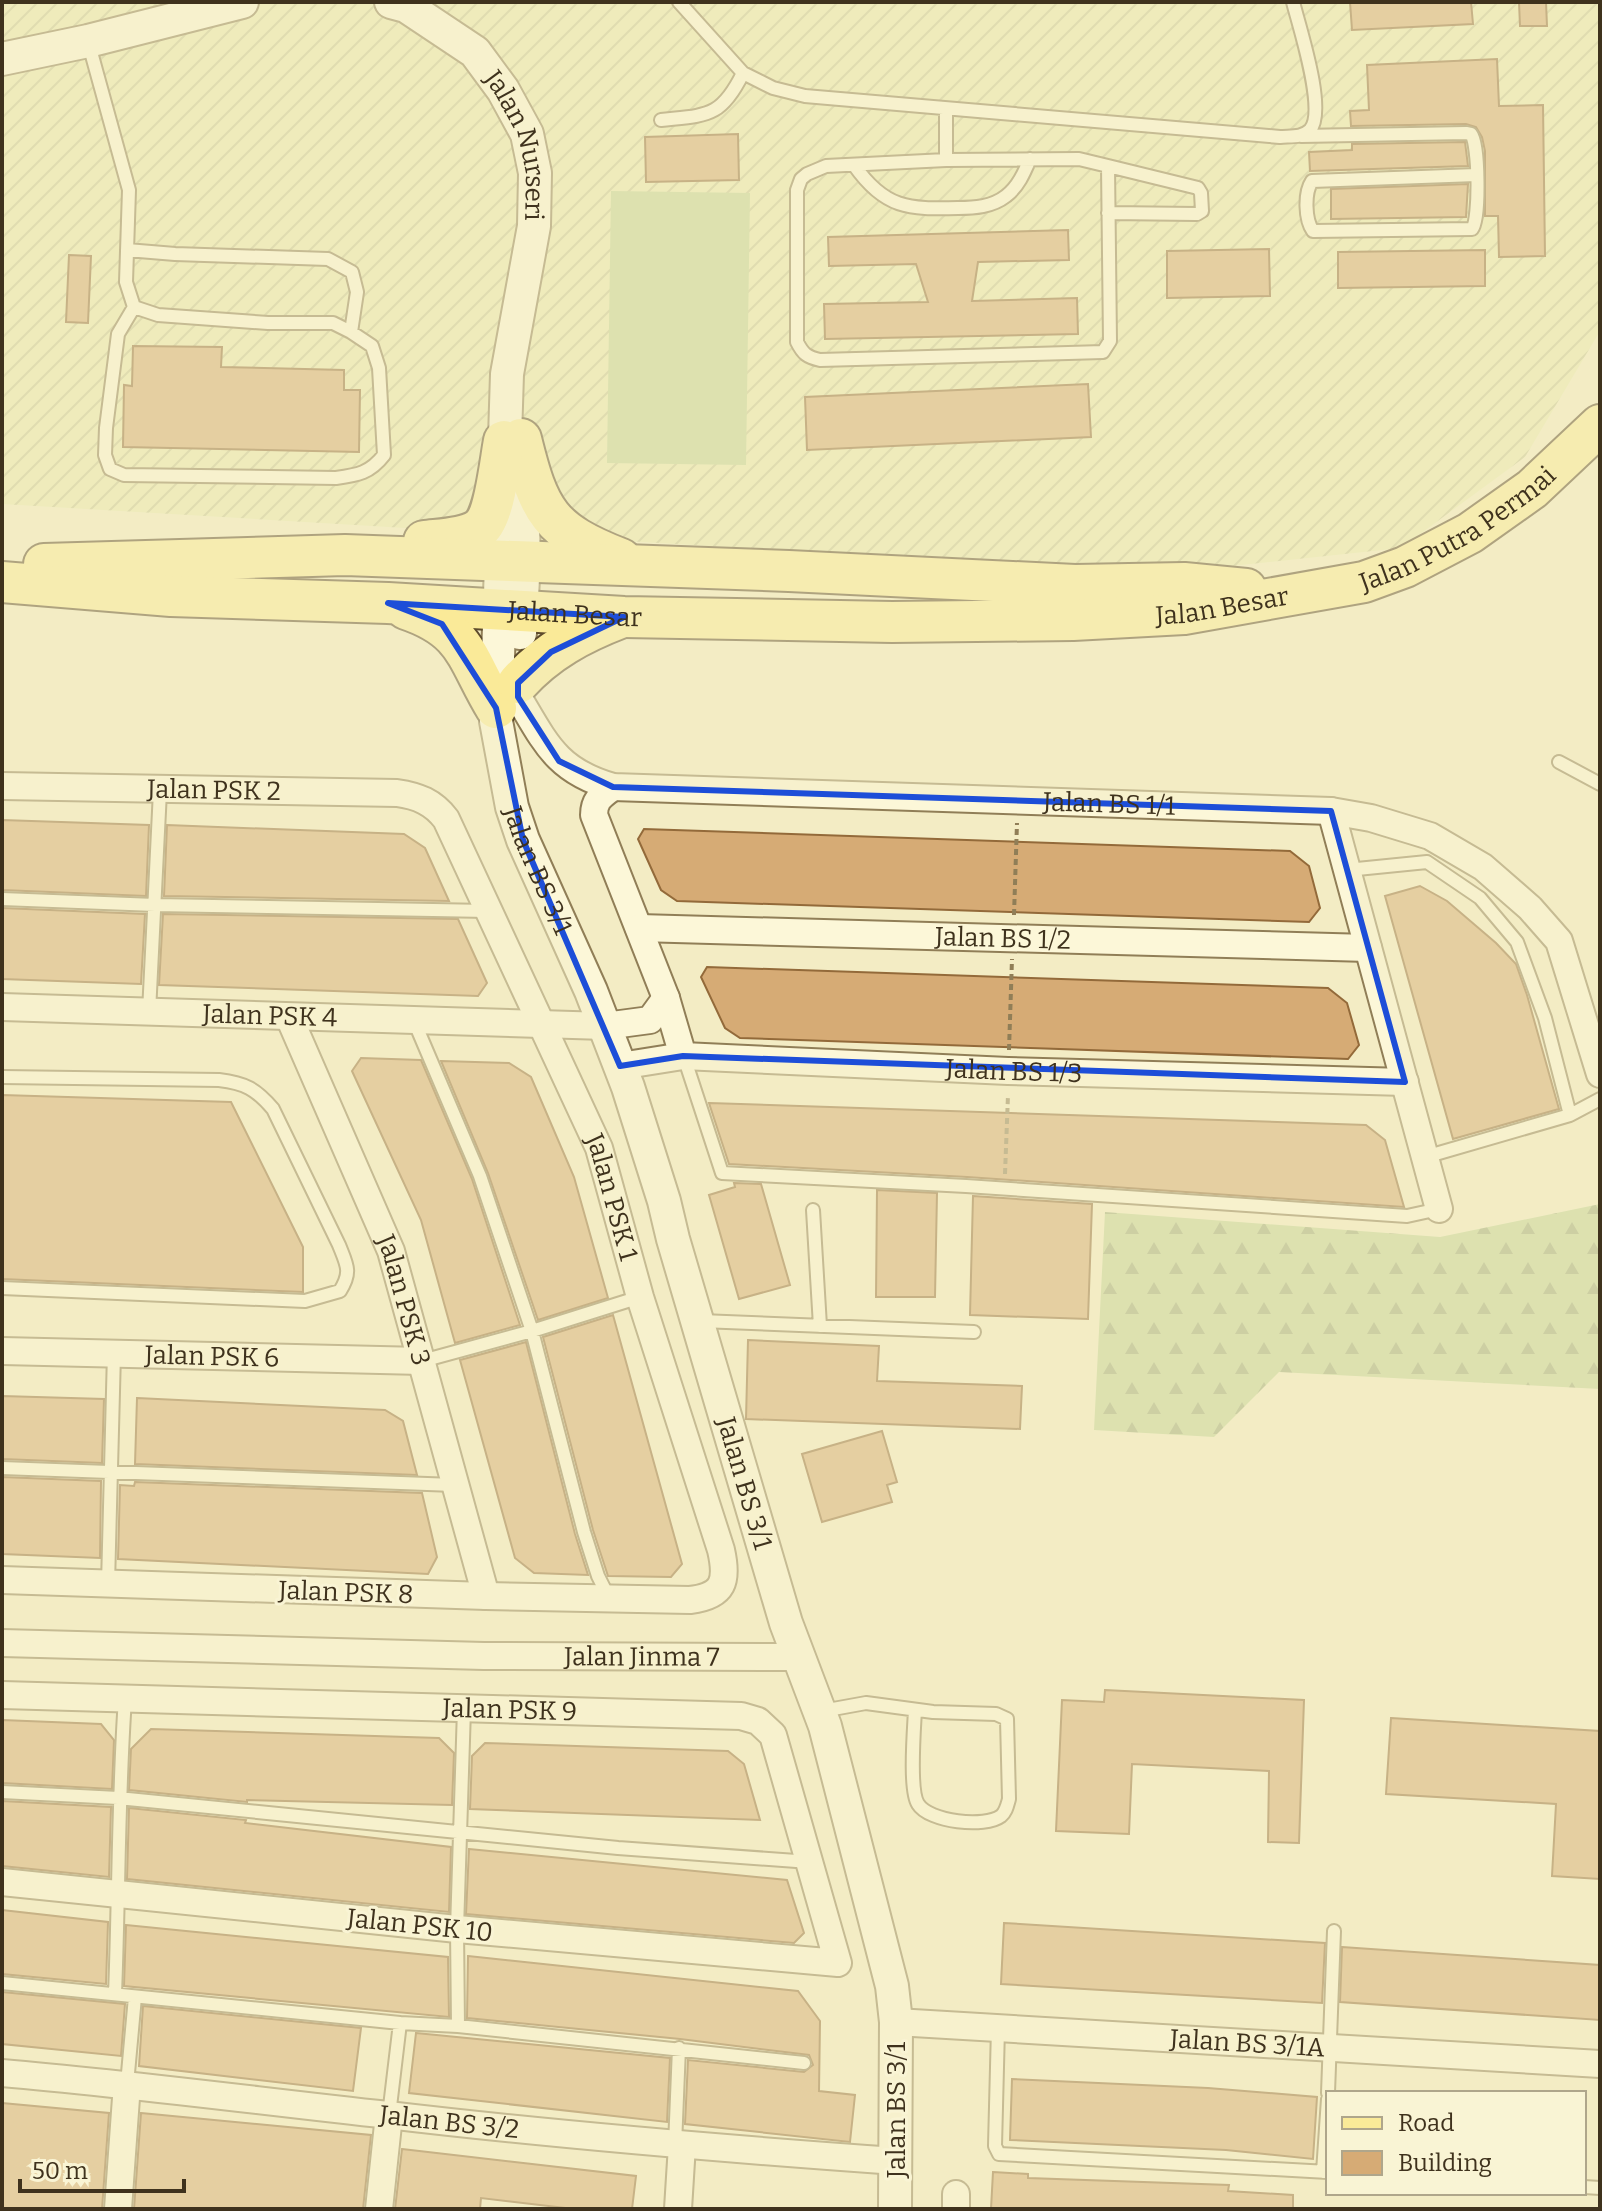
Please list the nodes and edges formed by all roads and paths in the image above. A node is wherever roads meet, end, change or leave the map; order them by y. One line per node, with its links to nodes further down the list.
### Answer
1 (242, 2): 5 (street)
2 (679, 2): 7 (lane)
3 (1293, 2): 10 (lane)
4 (403, 3): 21 (street, Jalan Nurseri)
5 (88, 41): 6 (street); 17 (lane)
6 (2, 59)
7 (743, 73): 8 (lane); 9 (lane)
8 (946, 109): 10 (lane); 12 (lane)
9 (661, 120)
10 (1301, 136): 15 (lane)
11 (1030, 159): 12 (lane); 13 (lane); 14 (lane)
12 (946, 160): 13 (lane)
13 (854, 165): 16 (lane)
14 (1108, 166): 16 (lane); 16 (lane)
15 (1476, 175): 15 (lane)
16 (1108, 213)
17 (127, 250): 18 (lane); 19 (lane)
18 (134, 307): 19 (lane); 19 (lane)
19 (351, 332)
20 (1600, 425): 27 (main road, Jalan Putra Permai)
21 (513, 440): 22 (main road); 23 (street, Jalan Nurseri); 25 (main road)
22 (345, 555): 23 (main road, Jalan Besar); 24 (main road, Jalan Besar)
23 (512, 560): 25 (main road, Jalan Besar); 29 (street, Jalan BS 3/1)
24 (2, 564)
25 (642, 567): 27 (main road, Jalan Besar)
26 (2, 582): 28 (main road, Jalan Besar)
27 (1294, 593): 30 (main road, Jalan Besar)
28 (388, 603): 29 (main road, Jalan Besar); 31 (main road)
29 (509, 609): 30 (main road, Jalan Besar); 31 (street, Jalan BS 3/1)
30 (624, 617): 31 (main road)
31 (511, 696): 35 (street, Jalan BS 1/1); 54 (street, Jalan BS 3/1)
32 (1559, 762): 33 (lane)
33 (1600, 784)
34 (2, 786): 36 (street, Jalan PSK 2)
35 (613, 787): 38 (street, Jalan BS 1/1); 45 (street)
36 (160, 791): 37 (street, Jalan PSK 2); 42 (lane)
37 (424, 800): 43 (street, Jalan PSK 1)
38 (1331, 811): 40 (street); 58 (street, Jalan BS 1/1)
39 (1017, 839): 44 (path)
40 (1347, 870): 46 (street); 62 (lane)
41 (2, 899): 42 (lane)
42 (155, 905): 43 (lane); 50 (lane)
43 (488, 911): 53 (street, Jalan PSK 1)
44 (1014, 916)
45 (639, 928): 46 (street, Jalan BS 1/2); 48 (street)
46 (1368, 948): 60 (street)
47 (1011, 986): 57 (path)
48 (666, 998): 54 (street, Jalan PSK 4); 55 (street)
49 (2, 1007): 50 (street, Jalan PSK 4)
50 (149, 1012): 51 (street, Jalan PSK 4)
51 (289, 1017): 52 (street, Jalan PSK 4); 75 (street, Jalan PSK 3)
52 (414, 1021): 53 (street, Jalan PSK 4); 71 (lane)
53 (540, 1025): 54 (street, Jalan PSK 4); 68 (street, Jalan PSK 1)
54 (605, 1026): 56 (street, Jalan BS 3/1)
55 (683, 1056): 56 (street, Jalan BS 1/3); 57 (street, Jalan BS 1/3); 64 (lane)
56 (620, 1066): 69 (street, Jalan BS 3/1)
57 (1008, 1071): 60 (street, Jalan BS 1/3); 64 (path)
58 (1600, 1074)
59 (2, 1077): 67 (lane)
60 (1405, 1082): 63 (street)
61 (1600, 1099): 62 (lane)
62 (1570, 1115): 63 (lane)
63 (1425, 1157): 65 (street)
64 (1004, 1189): 65 (lane)
65 (1439, 1209)
66 (813, 1210): 70 (lane)
67 (2, 1288)
68 (640, 1297): 71 (lane); 83 (street, Jalan PSK 1)
69 (697, 1321): 70 (lane); 85 (street, Jalan BS 3/1)
70 (820, 1326): 72 (lane)
71 (532, 1331): 75 (lane); 82 (lane)
72 (974, 1332)
73 (2, 1351): 74 (street, Jalan PSK 6)
74 (114, 1353): 75 (street, Jalan PSK 6); 77 (lane)
75 (422, 1361): 78 (street, Jalan PSK 3)
76 (2, 1468): 77 (lane)
77 (112, 1473): 78 (lane); 80 (lane)
78 (454, 1485): 81 (street, Jalan PSK 3)
79 (2, 1580): 80 (street, Jalan PSK 8)
80 (108, 1584): 81 (street, Jalan PSK 8)
81 (486, 1596): 82 (street, Jalan PSK 8)
82 (609, 1598): 83 (street, Jalan PSK 8)
83 (690, 1600)
84 (2, 1643): 85 (street, Jalan Jinma 7)
85 (799, 1657): 90 (street, Jalan BS 3/1)
86 (2, 1695): 87 (street, Jalan PSK 9)
87 (125, 1699): 88 (street, Jalan PSK 9); 92 (lane)
88 (464, 1709): 93 (lane); 94 (street, Jalan PSK 9)
89 (915, 1710): 89 (lane); 90 (lane)
90 (819, 1711): 103 (street, Jalan BS 3/1)
91 (2, 1792): 92 (lane)
92 (118, 1798): 93 (lane); 96 (lane)
93 (459, 1833): 94 (lane); 97 (lane)
94 (810, 1862): 99 (street, Jalan PSK 9)
95 (2, 1882): 96 (street, Jalan PSK 10)
96 (119, 1893): 97 (street, Jalan PSK 10); 101 (lane)
97 (457, 1929): 99 (street, Jalan PSK 10); 105 (lane)
98 (1334, 1931): 108 (lane)
99 (838, 1963)
100 (2, 1983): 101 (lane)
101 (115, 1994): 102 (lane)
102 (135, 1997): 104 (lane); 112 (lane)
103 (896, 2022): 106 (street, Jalan BS 3/1A); 117 (street, Jalan BS 3/1)
104 (400, 2023): 105 (lane); 114 (lane)
105 (458, 2026): 107 (lane)
106 (998, 2028): 108 (street, Jalan BS 3/1A); 118 (lane)
107 (679, 2048): 109 (lane); 115 (lane)
108 (1332, 2048): 110 (street, Jalan BS 3/1A); 113 (lane)
109 (804, 2063)
110 (1600, 2064)
111 (2, 2073): 112 (street, Jalan BS 3/2)
112 (127, 2084): 114 (street, Jalan BS 3/2); 119 (street)
113 (1328, 2091)
114 (389, 2115): 115 (street, Jalan BS 3/2); 120 (street)
115 (678, 2145): 117 (street, Jalan BS 3/2); 121 (street)
116 (1326, 2147): 118 (lane)
117 (896, 2161): 122 (street, Jalan BS 3/1)
118 (1325, 2172)
119 (118, 2209)
120 (379, 2209)
121 (678, 2209)
122 (895, 2209)

